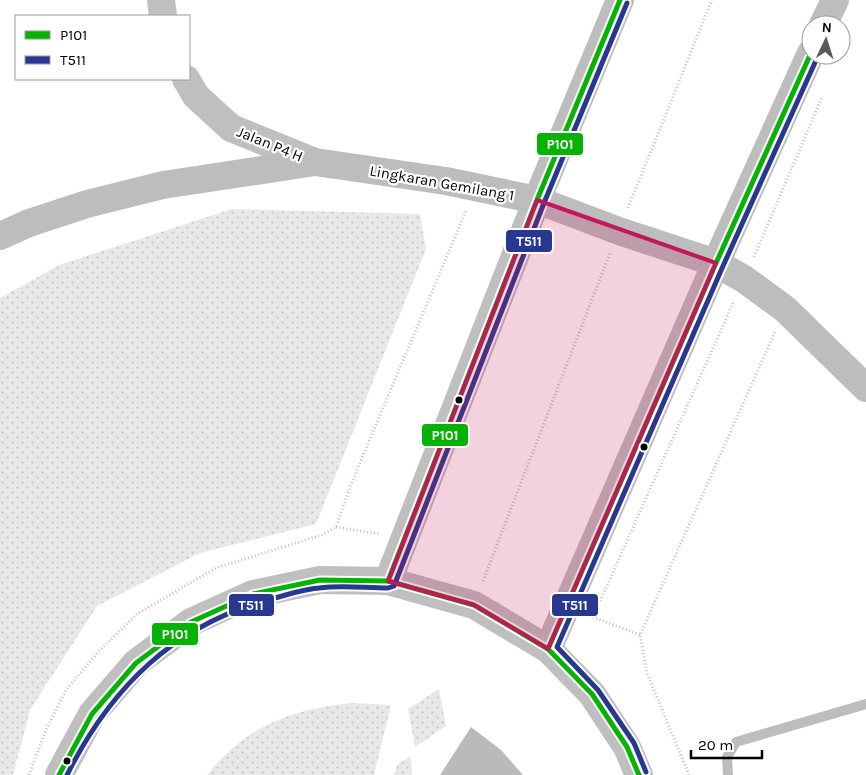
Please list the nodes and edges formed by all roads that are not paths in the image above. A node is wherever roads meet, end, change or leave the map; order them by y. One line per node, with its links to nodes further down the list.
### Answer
1 (160, 0): 4 (street)
2 (620, 0): 9 (main road)
3 (835, 0): 5 (main road)
4 (163, 15)
5 (828, 15)
6 (805, 65): 11 (main road)
7 (187, 80): 8 (street, Jalan P4 H)
8 (315, 162): 9 (main road, Lingkaran Gemilang 1); 10 (main road, Lingkaran Gemilang 1)
9 (537, 200): 11 (main road, Lingkaran Gemilang 1); 13 (street)
10 (0, 236)
11 (716, 263): 12 (main road, Lingkaran Gemilang 1); 14 (street)
12 (866, 388)
13 (388, 581): 14 (street); 16 (street)
14 (548, 649): 17 (street)
15 (866, 704): 18 (lane)
16 (59, 775)
17 (638, 775)
18 (728, 775)

